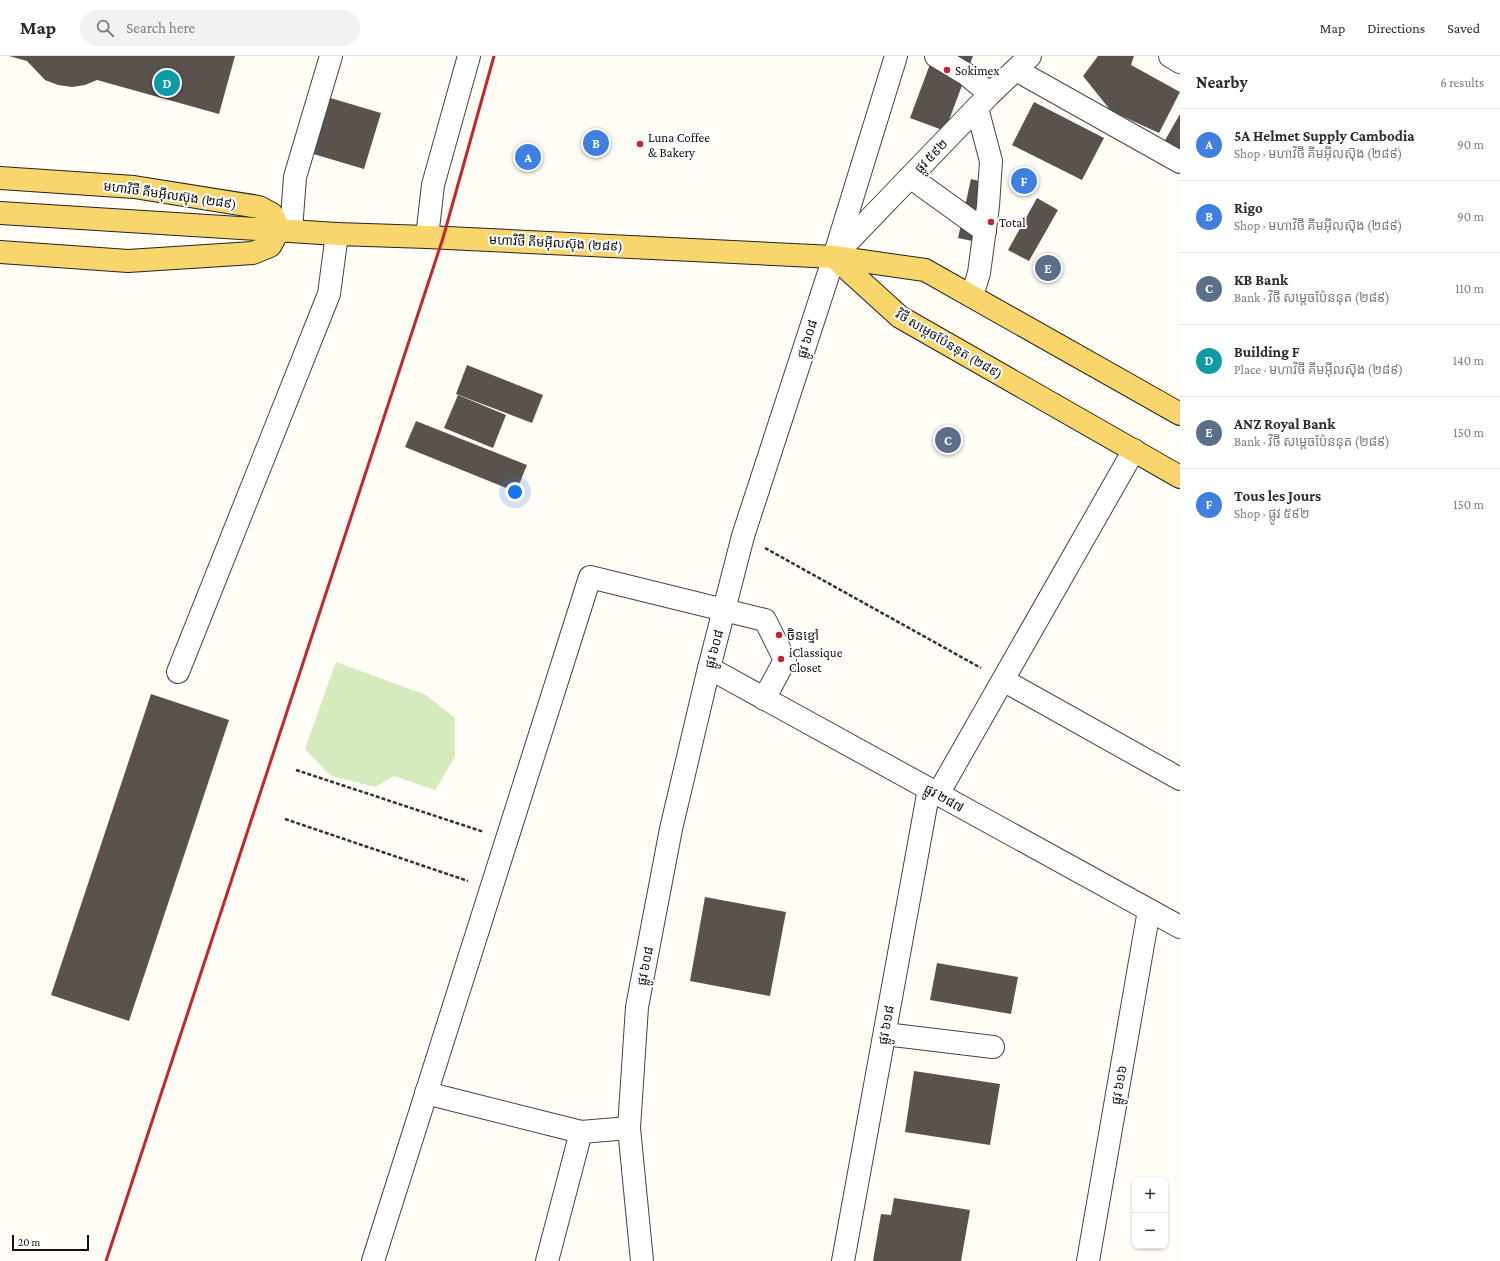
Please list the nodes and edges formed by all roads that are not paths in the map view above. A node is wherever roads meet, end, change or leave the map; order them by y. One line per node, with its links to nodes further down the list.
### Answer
1 (331, 56): 13 (street)
2 (469, 56): 16 (street)
3 (896, 56): 18 (street, ផ្លូវ ៦០៨)
4 (936, 56): 8 (street)
5 (1170, 56): 6 (street)
6 (1180, 62)
7 (1023, 63): 8 (street, ផ្លូវ ៥៩២); 9 (street)
8 (983, 101): 10 (street, ផ្លូវ ៥៩២); 14 (street)
9 (1180, 162)
10 (910, 177): 14 (street); 18 (street, ផ្លូវ ៥៩២)
11 (0, 178): 13 (main road, មហាវិថី គីមអ៊ីលស៊ុង (២៨៩))
12 (0, 213): 13 (main road)
13 (285, 230): 15 (main road, មហាវិថី គីមអ៊ីលស៊ុង (២៨៩)); 17 (main road)
14 (985, 231): 19 (street)
15 (337, 234): 16 (main road, មហាវិថី គីមអ៊ីលស៊ុង (២៨៩)); 25 (street)
16 (427, 237): 18 (main road, មហាវិថី គីមអ៊ីលស៊ុង (២៨៩))
17 (0, 252)
18 (834, 257): 19 (main road); 21 (main road, វិថី សម្តេចប៉ែននុត (២៨៩)); 23 (street, ផ្លូវ ៦០៨)
19 (972, 296): 20 (main road)
20 (1180, 414)
21 (1134, 450): 22 (main road, វិថី សម្តេចប៉ែននុត (២៨៩)); 26 (street, ផ្លូវ ៦១៨)
22 (1180, 477)
23 (724, 610): 24 (street, ផ្លូវ ៦០៨); 27 (street); 34 (street)
24 (709, 668): 27 (street, ផ្លូវ ២៨៧); 35 (street, ផ្លូវ ៦០៨)
25 (178, 672)
26 (1003, 680): 28 (street); 29 (street, ផ្លូវ ៦១៨)
27 (764, 698): 29 (street, ផ្លូវ ២៨៧)
28 (1180, 779)
29 (933, 791): 30 (street, ផ្លូវ ២៨៧); 32 (street, ផ្លូវ ៦១៨)
30 (1149, 910): 31 (street, ផ្លូវ ២៨៧); 41 (street, ផ្លូវ ៦១៦)
31 (1180, 927)
32 (884, 1034): 33 (street); 40 (street, ផ្លូវ ៦១៨)
33 (993, 1047)
34 (426, 1094): 36 (street); 37 (street)
35 (629, 1128): 36 (street); 39 (street, ផ្លូវ ៦០៨)
36 (581, 1132): 38 (street)
37 (373, 1261)
38 (547, 1261)
39 (642, 1261)
40 (843, 1261)
41 (1088, 1261)

